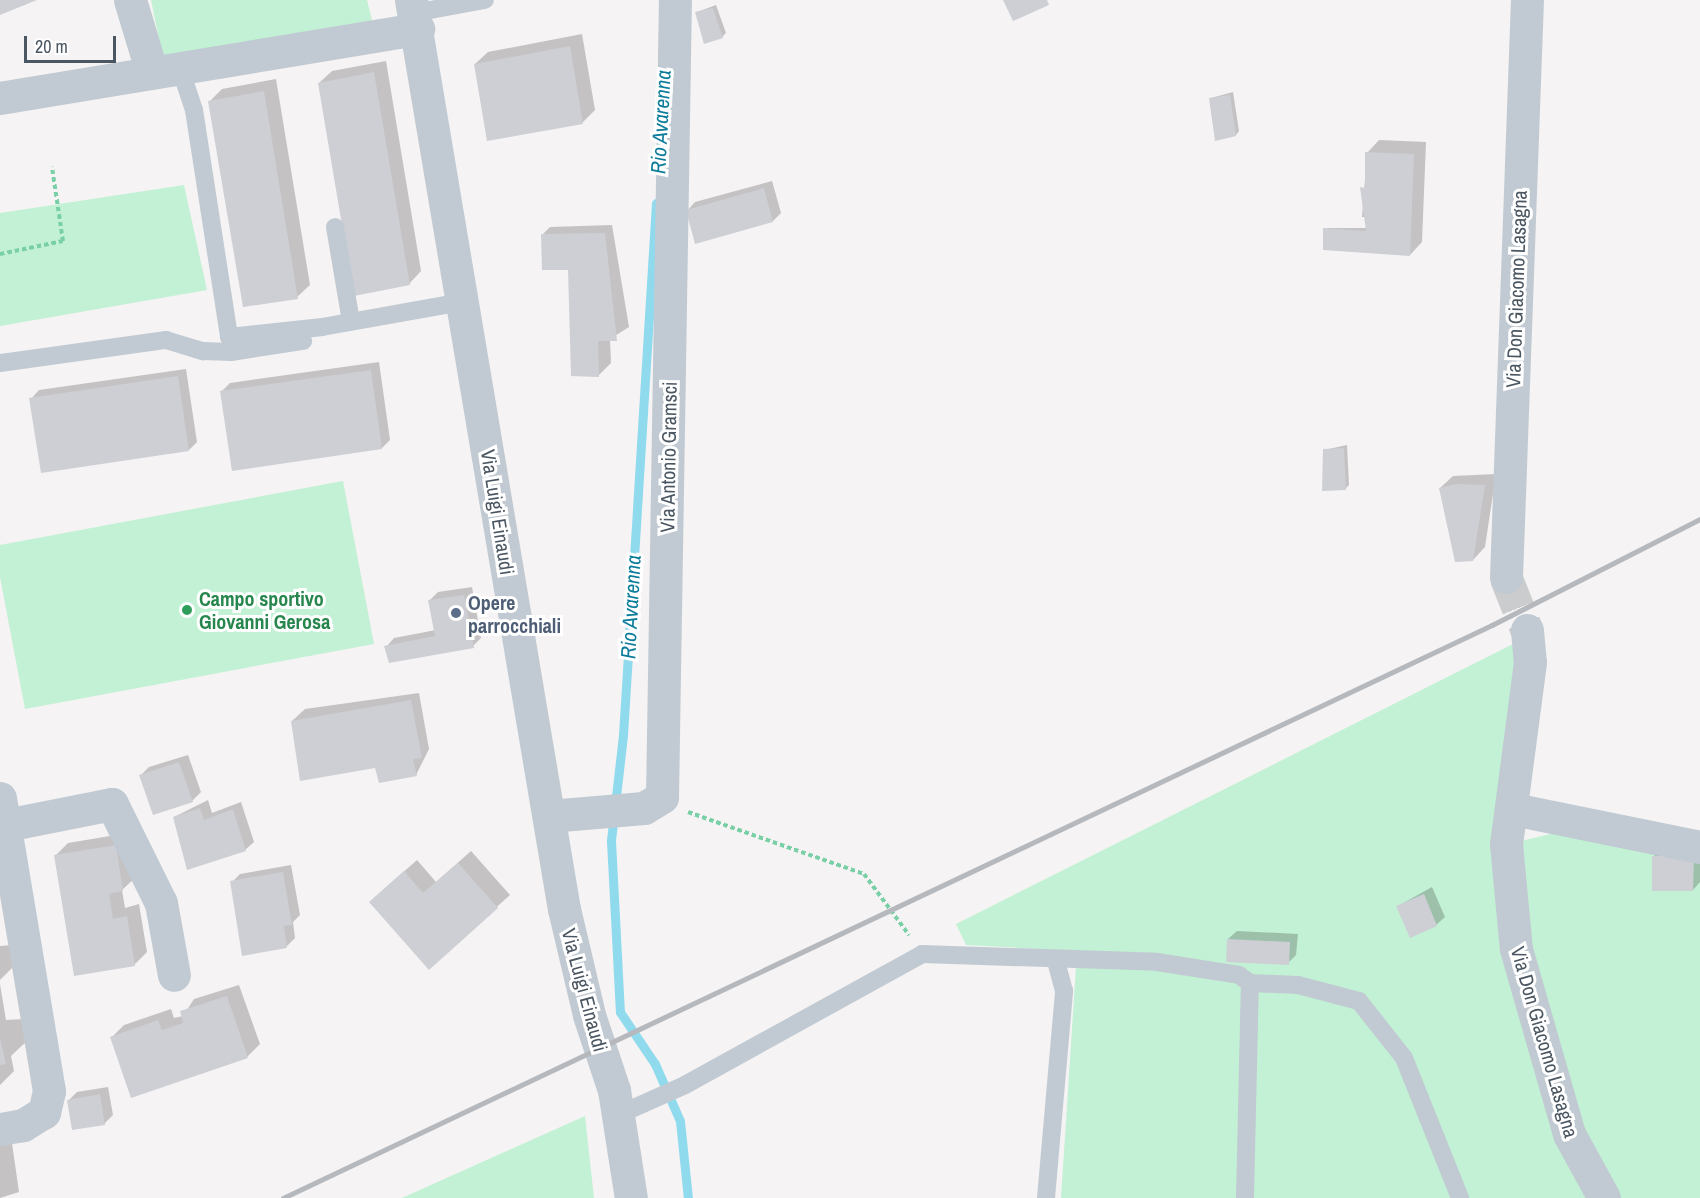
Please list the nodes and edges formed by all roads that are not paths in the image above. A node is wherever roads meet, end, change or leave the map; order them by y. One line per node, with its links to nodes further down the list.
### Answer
1 (130, 0): 6 (street)
2 (485, 0): 5 (lane)
3 (675, 0): 16 (street, Via Antonio Gramsci)
4 (1527, 0): 12 (street, Via Don Giacomo Lasagna)
5 (414, 14): 6 (street); 9 (street, Via Luigi Einaudi)
6 (167, 72): 7 (street); 10 (lane)
7 (0, 98)
8 (334, 227): 10 (lane)
9 (464, 308): 10 (lane); 11 (lane); 16 (street, Via Luigi Einaudi)
10 (351, 322)
11 (0, 363)
12 (1506, 577)
13 (1527, 630): 14 (street, Via Don Giacomo Lasagna)
14 (1513, 809): 17 (street); 27 (street, Via Don Giacomo Lasagna)
15 (3, 812): 19 (street); 22 (street)
16 (560, 814): 21 (street, Via Luigi Einaudi)
17 (1700, 847)
18 (1056, 962): 20 (lane); 21 (lane); 24 (lane)
19 (174, 975)
20 (1250, 983): 25 (lane); 26 (lane)
21 (618, 1115): 23 (street, Via Luigi Einaudi)
22 (0, 1129)
23 (631, 1198)
24 (1046, 1198)
25 (1245, 1198)
26 (1460, 1198)
27 (1604, 1198)

